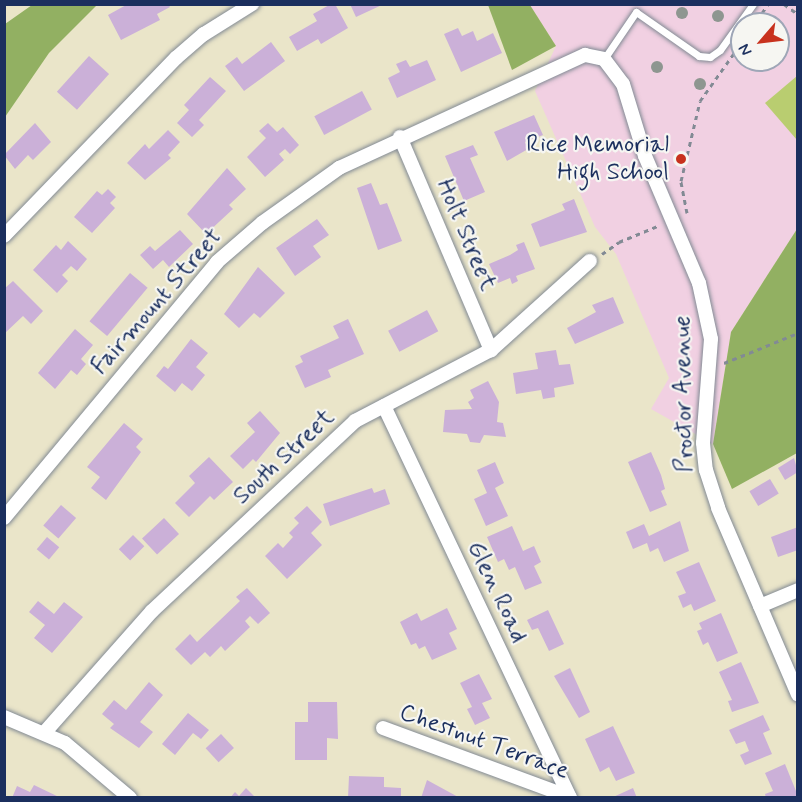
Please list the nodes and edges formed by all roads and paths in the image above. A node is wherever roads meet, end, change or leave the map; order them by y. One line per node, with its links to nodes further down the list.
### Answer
1 (252, 4): 10 (street)
2 (753, 4): 5 (lane)
3 (784, 4): 4 (path)
4 (798, 14)
5 (604, 59): 7 (street, Fairmount Street); 9 (street, Proctor Avenue)
6 (730, 59): 8 (path)
7 (400, 136): 13 (street, Holt Street); 16 (street, Fairmount Street)
8 (688, 217)
9 (672, 220): 11 (path); 18 (street, Proctor Avenue)
10 (4, 236)
11 (590, 261): 13 (street, South Street)
12 (798, 333): 14 (path)
13 (491, 350): 15 (street, South Street)
14 (719, 358)
15 (384, 406): 22 (street, South Street); 23 (street, Glen Road)
16 (4, 518)
17 (798, 590): 18 (street)
18 (759, 606): 19 (street, Proctor Avenue)
19 (798, 695)
20 (4, 717): 22 (street)
21 (383, 728): 23 (street, Chestnut Terrace)
22 (45, 732): 24 (street)
23 (570, 797)
24 (130, 798)

